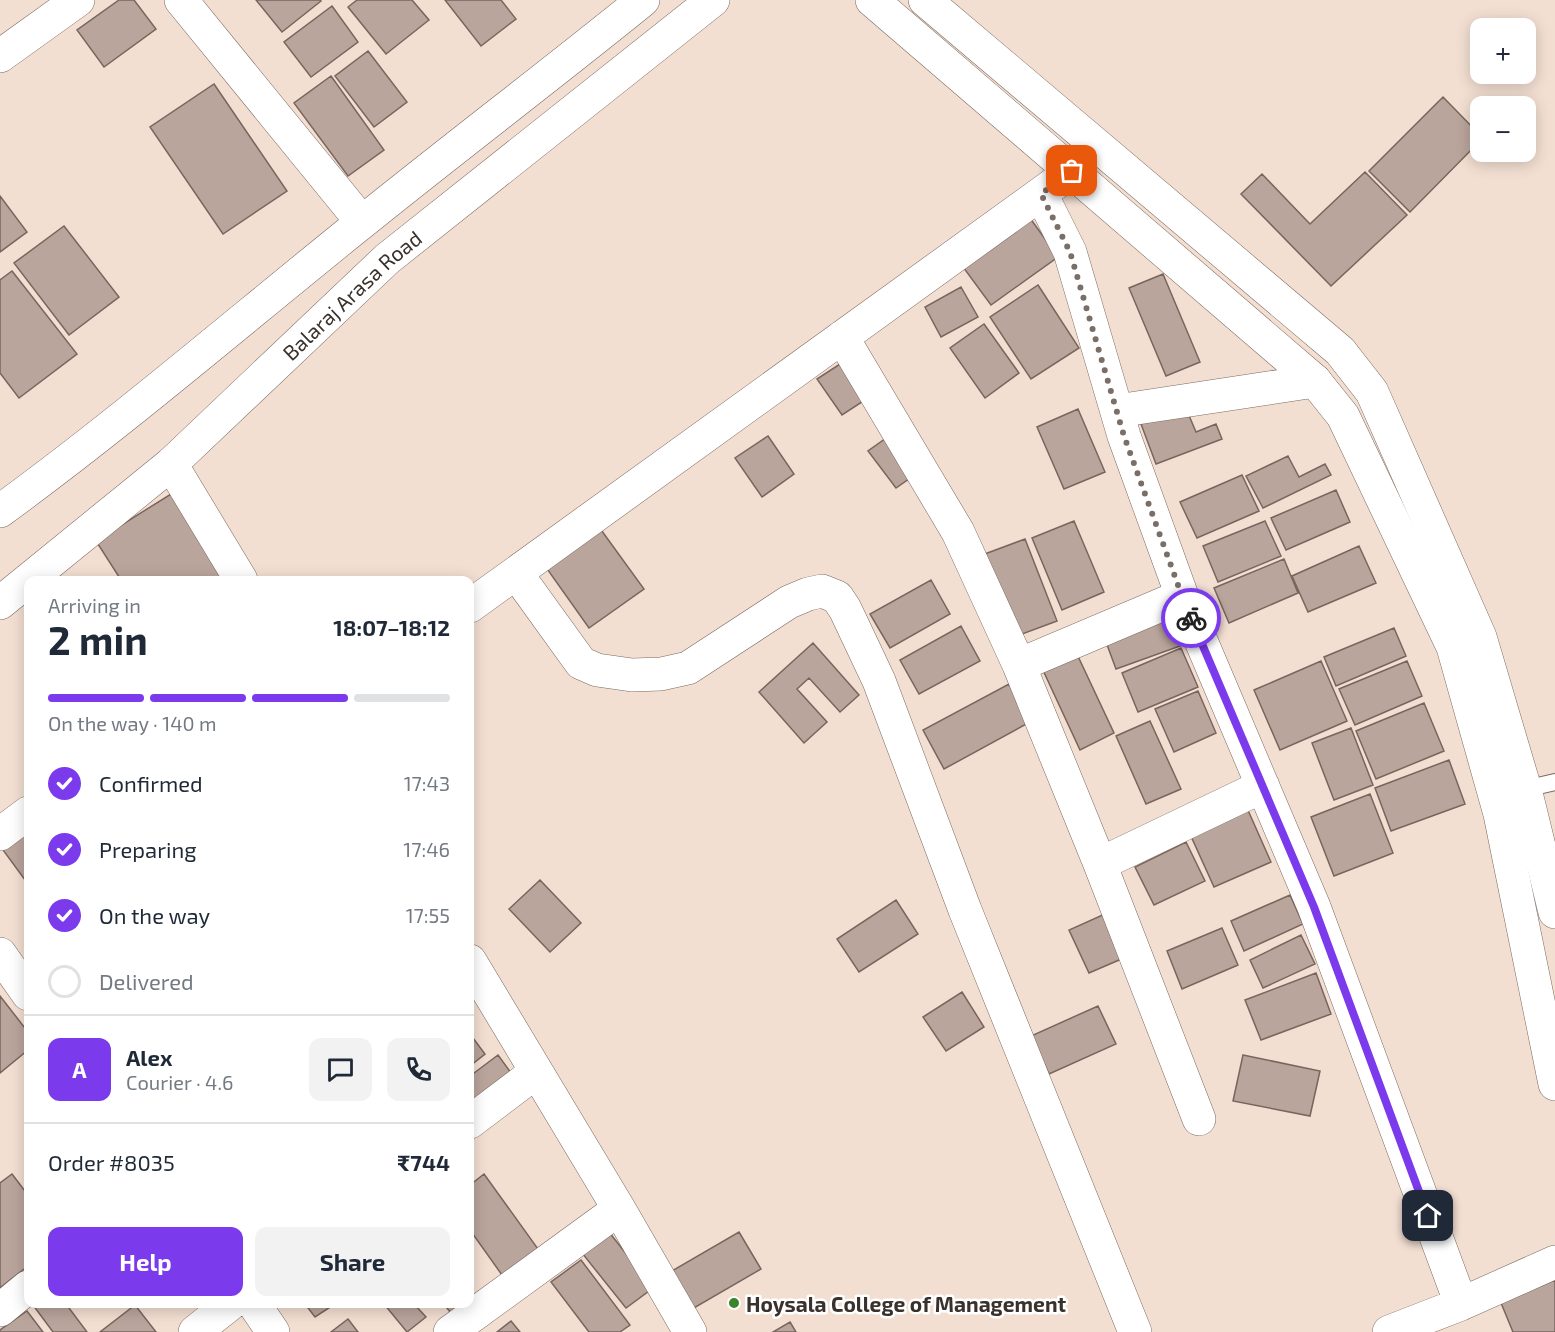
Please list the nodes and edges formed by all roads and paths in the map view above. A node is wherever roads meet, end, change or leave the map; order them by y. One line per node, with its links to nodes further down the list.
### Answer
1 (78, 0): 7 (street)
2 (181, 0): 10 (street)
3 (643, 0): 10 (street)
4 (713, 0): 14 (street, Balaraj Arasa Road)
5 (872, 0): 8 (street)
6 (925, 0): 24 (street)
7 (0, 56)
8 (1072, 171): 9 (street); 12 (street)
9 (1041, 194): 11 (street); 13 (street)
10 (362, 222): 15 (street)
11 (842, 337): 16 (street); 23 (street)
12 (1315, 381): 13 (street); 34 (street)
13 (1117, 411): 20 (street)
14 (171, 464): 17 (street, Balaraj Arasa Road); 18 (street)
15 (0, 511)
16 (516, 573): 22 (street); 48 (street)
17 (33, 576)
18 (239, 576)
19 (24, 583): 21 (street, Balaraj Arasa Road)
20 (1182, 596): 23 (street); 25 (street)
21 (0, 603)
22 (474, 603)
23 (1019, 665): 28 (street)
24 (1540, 785): 29 (street)
25 (1263, 786): 28 (street); 40 (street)
26 (24, 816): 27 (street)
27 (0, 834)
28 (1100, 864): 36 (street)
29 (1555, 912)
30 (0, 954): 32 (street)
31 (474, 968): 33 (street)
32 (24, 988)
33 (536, 1072): 35 (street); 37 (street)
34 (1555, 1084)
35 (474, 1119)
36 (1199, 1119)
37 (619, 1209): 46 (street); 47 (street)
38 (1555, 1262): 40 (street)
39 (24, 1290): 43 (street)
40 (1461, 1304): 49 (street)
41 (225, 1308): 44 (street)
42 (257, 1308): 45 (street)
43 (0, 1310)
44 (195, 1332)
45 (273, 1332)
46 (450, 1332)
47 (690, 1332)
48 (1135, 1332)
49 (1389, 1332)

